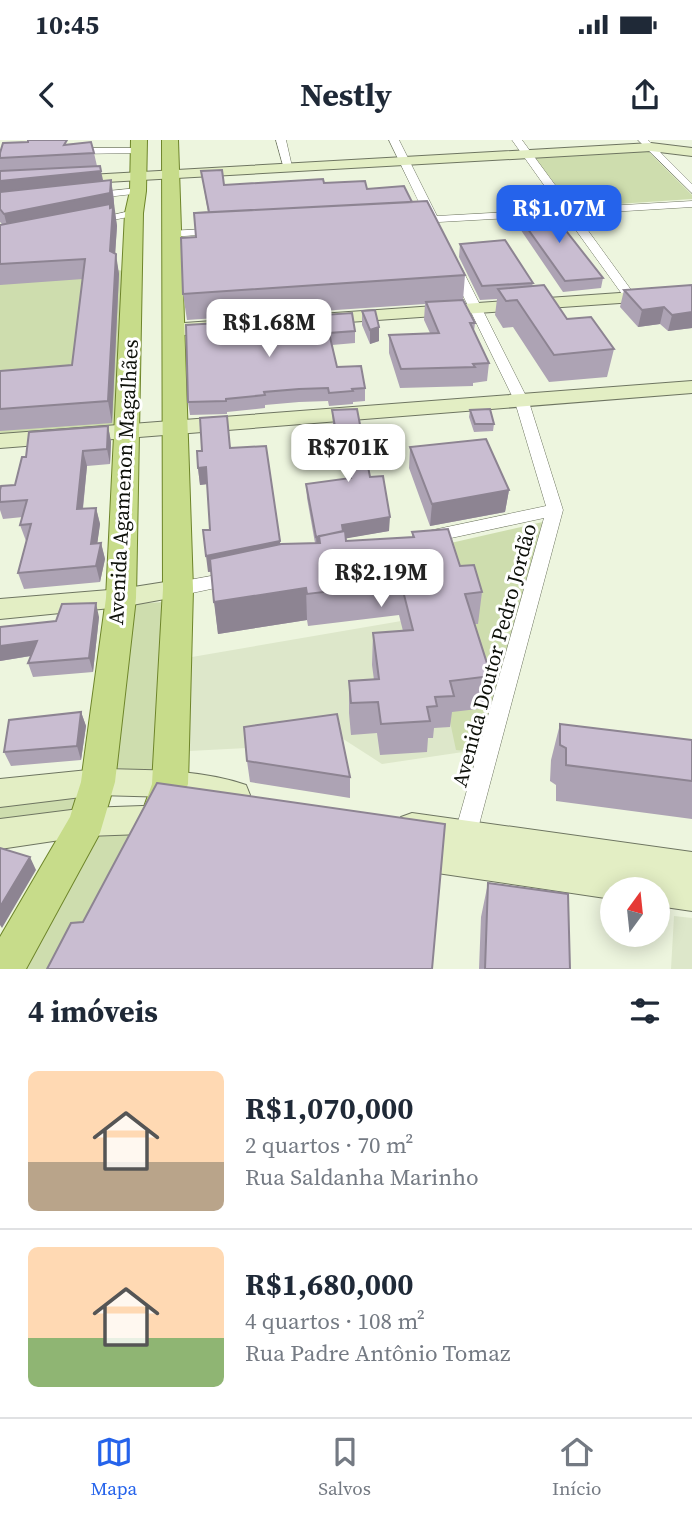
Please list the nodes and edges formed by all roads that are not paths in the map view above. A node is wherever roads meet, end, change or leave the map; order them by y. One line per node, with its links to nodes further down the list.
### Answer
1 (170, 140): 12 (main road, Avenida Agamenon Magalhães)
2 (281, 140): 11 (street)
3 (394, 140): 10 (street, Avenida Doutor Pedro Jordão)
4 (517, 140): 9 (street)
5 (647, 144): 8 (street); 9 (street); 14 (street)
6 (139, 145): 7 (street); 15 (main road, Avenida Agamenon Magalhães)
7 (55, 151)
8 (692, 152)
9 (529, 156): 10 (street); 18 (street)
10 (404, 162): 11 (street); 19 (street, Avenida Doutor Pedro Jordão)
11 (289, 169): 12 (street)
12 (172, 175): 15 (street); 23 (main road, Avenida Agamenon Magalhães)
13 (55, 181): 15 (street)
14 (692, 190)
15 (136, 193): 16 (street); 21 (street); 31 (main road, Avenida Agamenon Magalhães)
16 (83, 197)
17 (692, 204): 18 (street)
18 (567, 212): 19 (street); 25 (street)
19 (433, 220): 20 (street); 26 (street, Avenida Doutor Pedro Jordão)
20 (405, 221)
21 (80, 223)
22 (226, 231): 23 (street)
23 (171, 236): 27 (main road, Avenida Agamenon Magalhães)
24 (692, 293): 25 (street)
25 (631, 298): 26 (street)
26 (473, 307): 27 (street); 29 (street, Avenida Doutor Pedro Jordão)
27 (173, 330): 30 (main road, Avenida Agamenon Magalhães)
28 (692, 387): 29 (street)
29 (522, 402): 30 (street); 33 (street, Avenida Doutor Pedro Jordão)
30 (176, 426): 31 (street); 36 (main road, Avenida Agamenon Magalhães)
31 (128, 429): 32 (street); 37 (main road, Avenida Agamenon Magalhães)
32 (0, 441)
33 (555, 510): 34 (street); 46 (street, Avenida Doutor Pedro Jordão)
34 (407, 541)
35 (245, 575): 36 (street)
36 (178, 589): 37 (street); 42 (main road, Avenida Agamenon Magalhães)
37 (121, 598): 38 (street); 39 (main road, Avenida Agamenon Magalhães)
38 (0, 609)
39 (98, 782): 40 (street); 42 (street); 43 (main road, Avenida Agamenon Magalhães)
40 (0, 793)
41 (264, 800): 42 (street)
42 (164, 801): 43 (street); 44 (street); 47 (main road)
43 (87, 822): 45 (street); 52 (main road, Avenida Agamenon Magalhães)
44 (199, 824)
45 (0, 834)
46 (466, 836): 48 (street); 49 (street)
47 (140, 852)
48 (692, 867)
49 (600, 879)
50 (670, 892): 51 (street)
51 (692, 895)
52 (4, 969)

